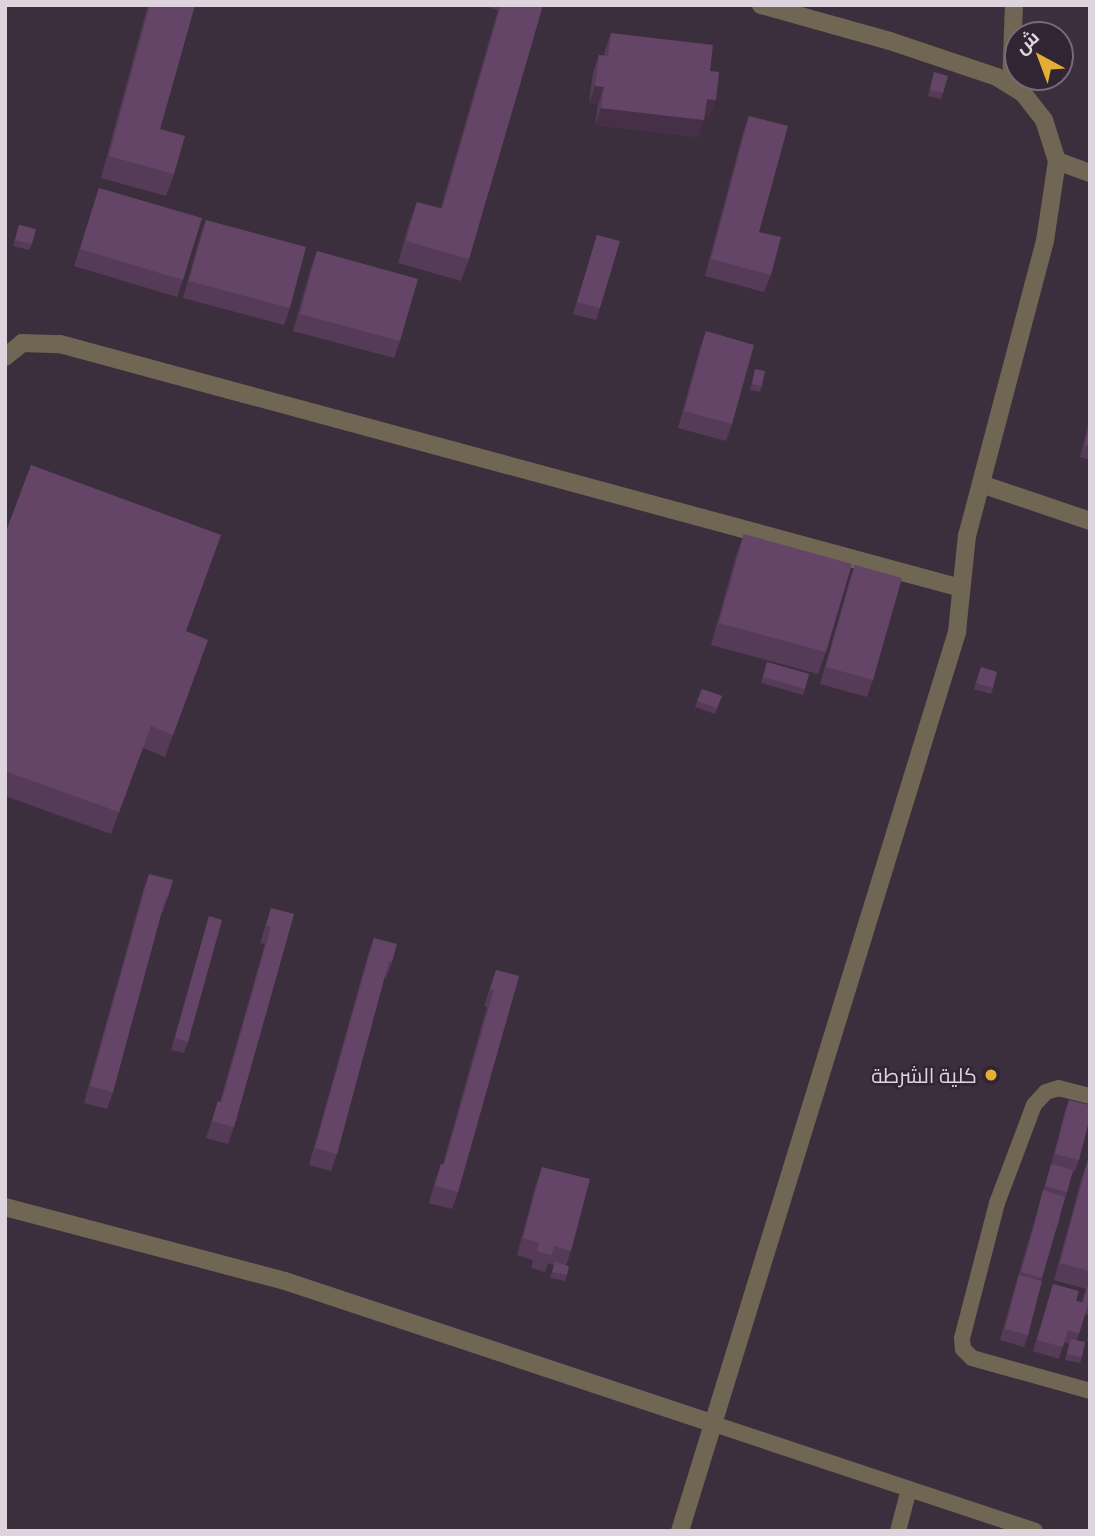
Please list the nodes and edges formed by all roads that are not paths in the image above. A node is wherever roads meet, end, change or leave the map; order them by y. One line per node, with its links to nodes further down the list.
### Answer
1 (761, 5): 2 (street)
2 (1004, 80)
3 (1020, 91): 4 (street)
4 (1057, 161): 5 (street); 7 (street)
5 (1090, 173)
6 (5, 357): 9 (street)
7 (981, 484): 8 (street); 9 (street)
8 (1090, 521)
9 (961, 587): 13 (street)
10 (1090, 1096): 12 (lane)
11 (5, 1207): 13 (street)
12 (1090, 1391)
13 (714, 1424): 14 (lane); 15 (street)
14 (909, 1489): 16 (lane); 17 (lane)
15 (680, 1531)
16 (898, 1531)
17 (1035, 1531)

